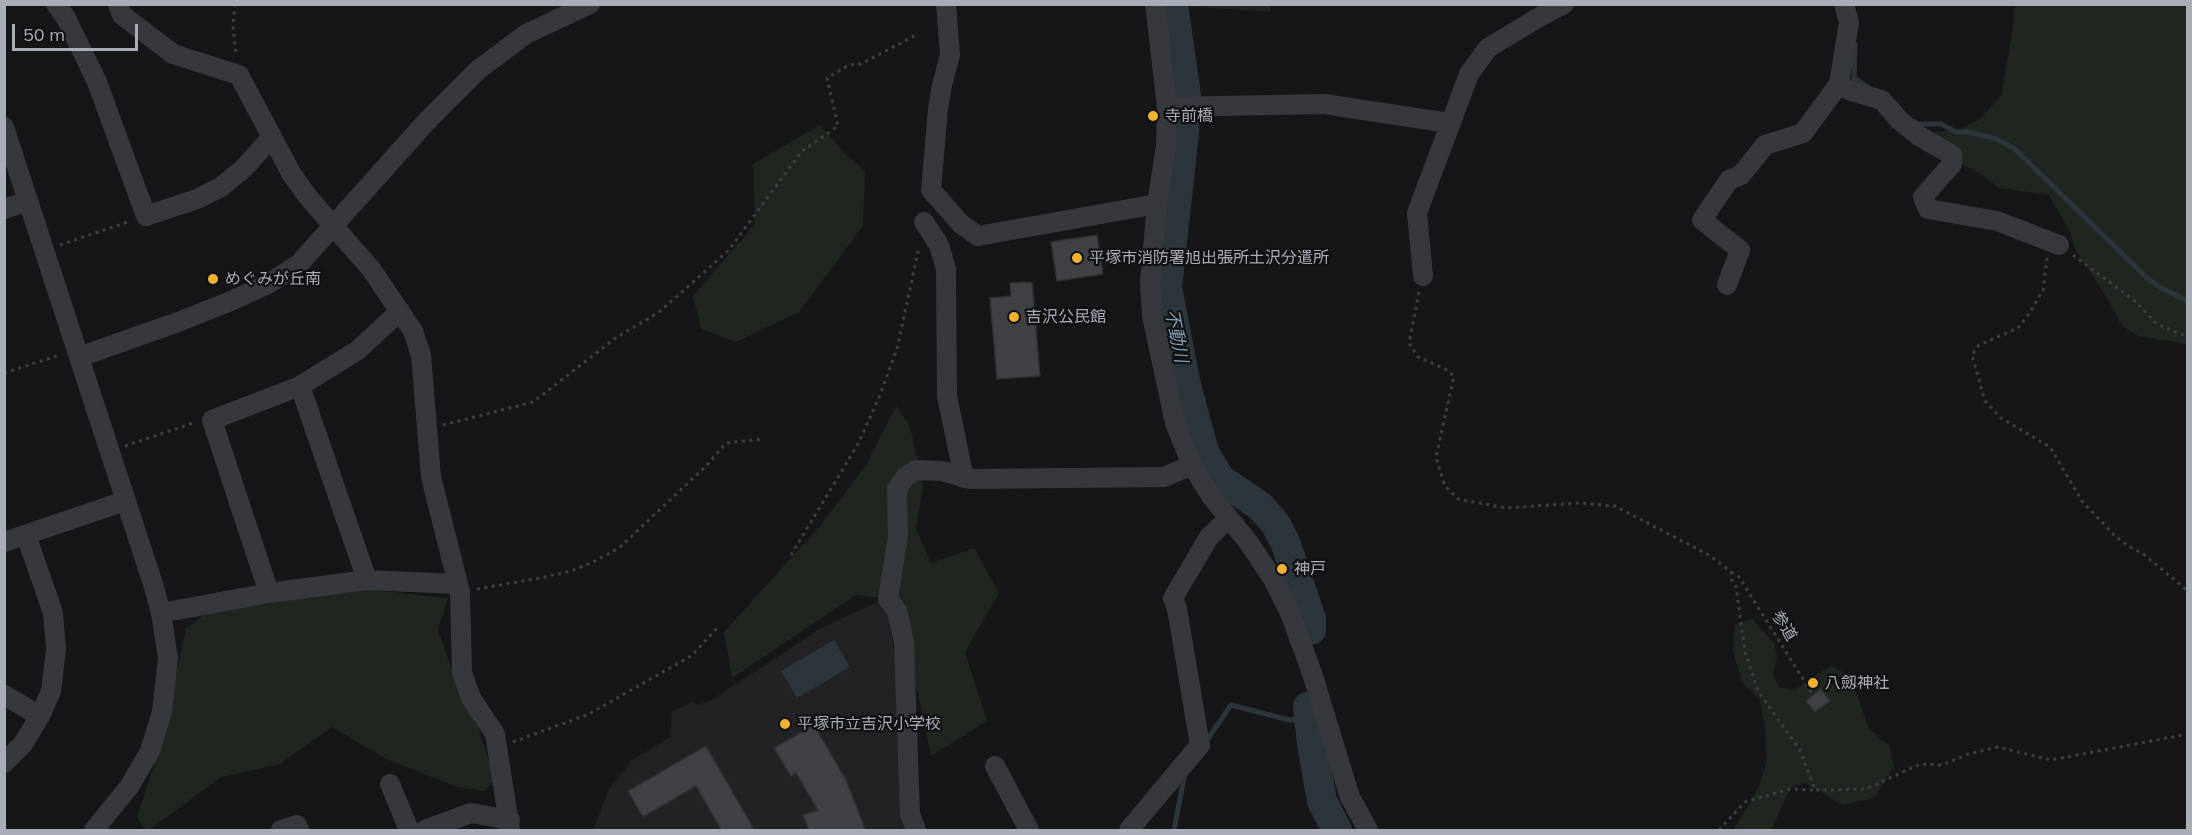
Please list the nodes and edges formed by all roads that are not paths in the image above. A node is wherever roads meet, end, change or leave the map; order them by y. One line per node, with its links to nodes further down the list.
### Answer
1 (56, 4): 12 (street)
2 (118, 4): 12 (street)
3 (590, 4): 17 (street)
4 (946, 4): 14 (street)
5 (1155, 4): 9 (street)
6 (1564, 4): 10 (street)
7 (1844, 4): 8 (street)
8 (1839, 84): 18 (street); 20 (street)
9 (1167, 107): 10 (street); 14 (street)
10 (1449, 123): 19 (street)
11 (4, 127): 13 (street)
12 (272, 136): 17 (street)
13 (28, 201): 15 (street); 22 (street)
14 (1157, 204): 24 (street)
15 (4, 209)
16 (924, 222): 25 (street)
17 (334, 225): 21 (street); 22 (street)
18 (2054, 243)
19 (1423, 276)
20 (1727, 285)
21 (400, 311): 23 (street); 31 (street)
22 (79, 357): 26 (street)
23 (300, 386): 30 (street); 32 (street)
24 (1192, 465): 25 (street); 27 (street)
25 (964, 478): 45 (street)
26 (125, 501): 28 (street); 33 (street)
27 (1229, 518): 47 (street); 48 (street)
28 (26, 535): 29 (street); 35 (street)
29 (4, 542)
30 (367, 580): 31 (street); 32 (street)
31 (458, 588): 39 (street)
32 (269, 593): 33 (street)
33 (161, 613): 40 (street)
34 (4, 695): 35 (street)
35 (40, 716): 36 (street)
36 (4, 763)
37 (995, 765): 46 (street)
38 (390, 784): 43 (street)
39 (510, 826): 44 (street)
40 (94, 831)
41 (281, 831): 42 (street)
42 (299, 831)
43 (409, 831)
44 (425, 831)
45 (916, 831)
46 (1029, 831)
47 (1129, 831)
48 (1368, 831)

